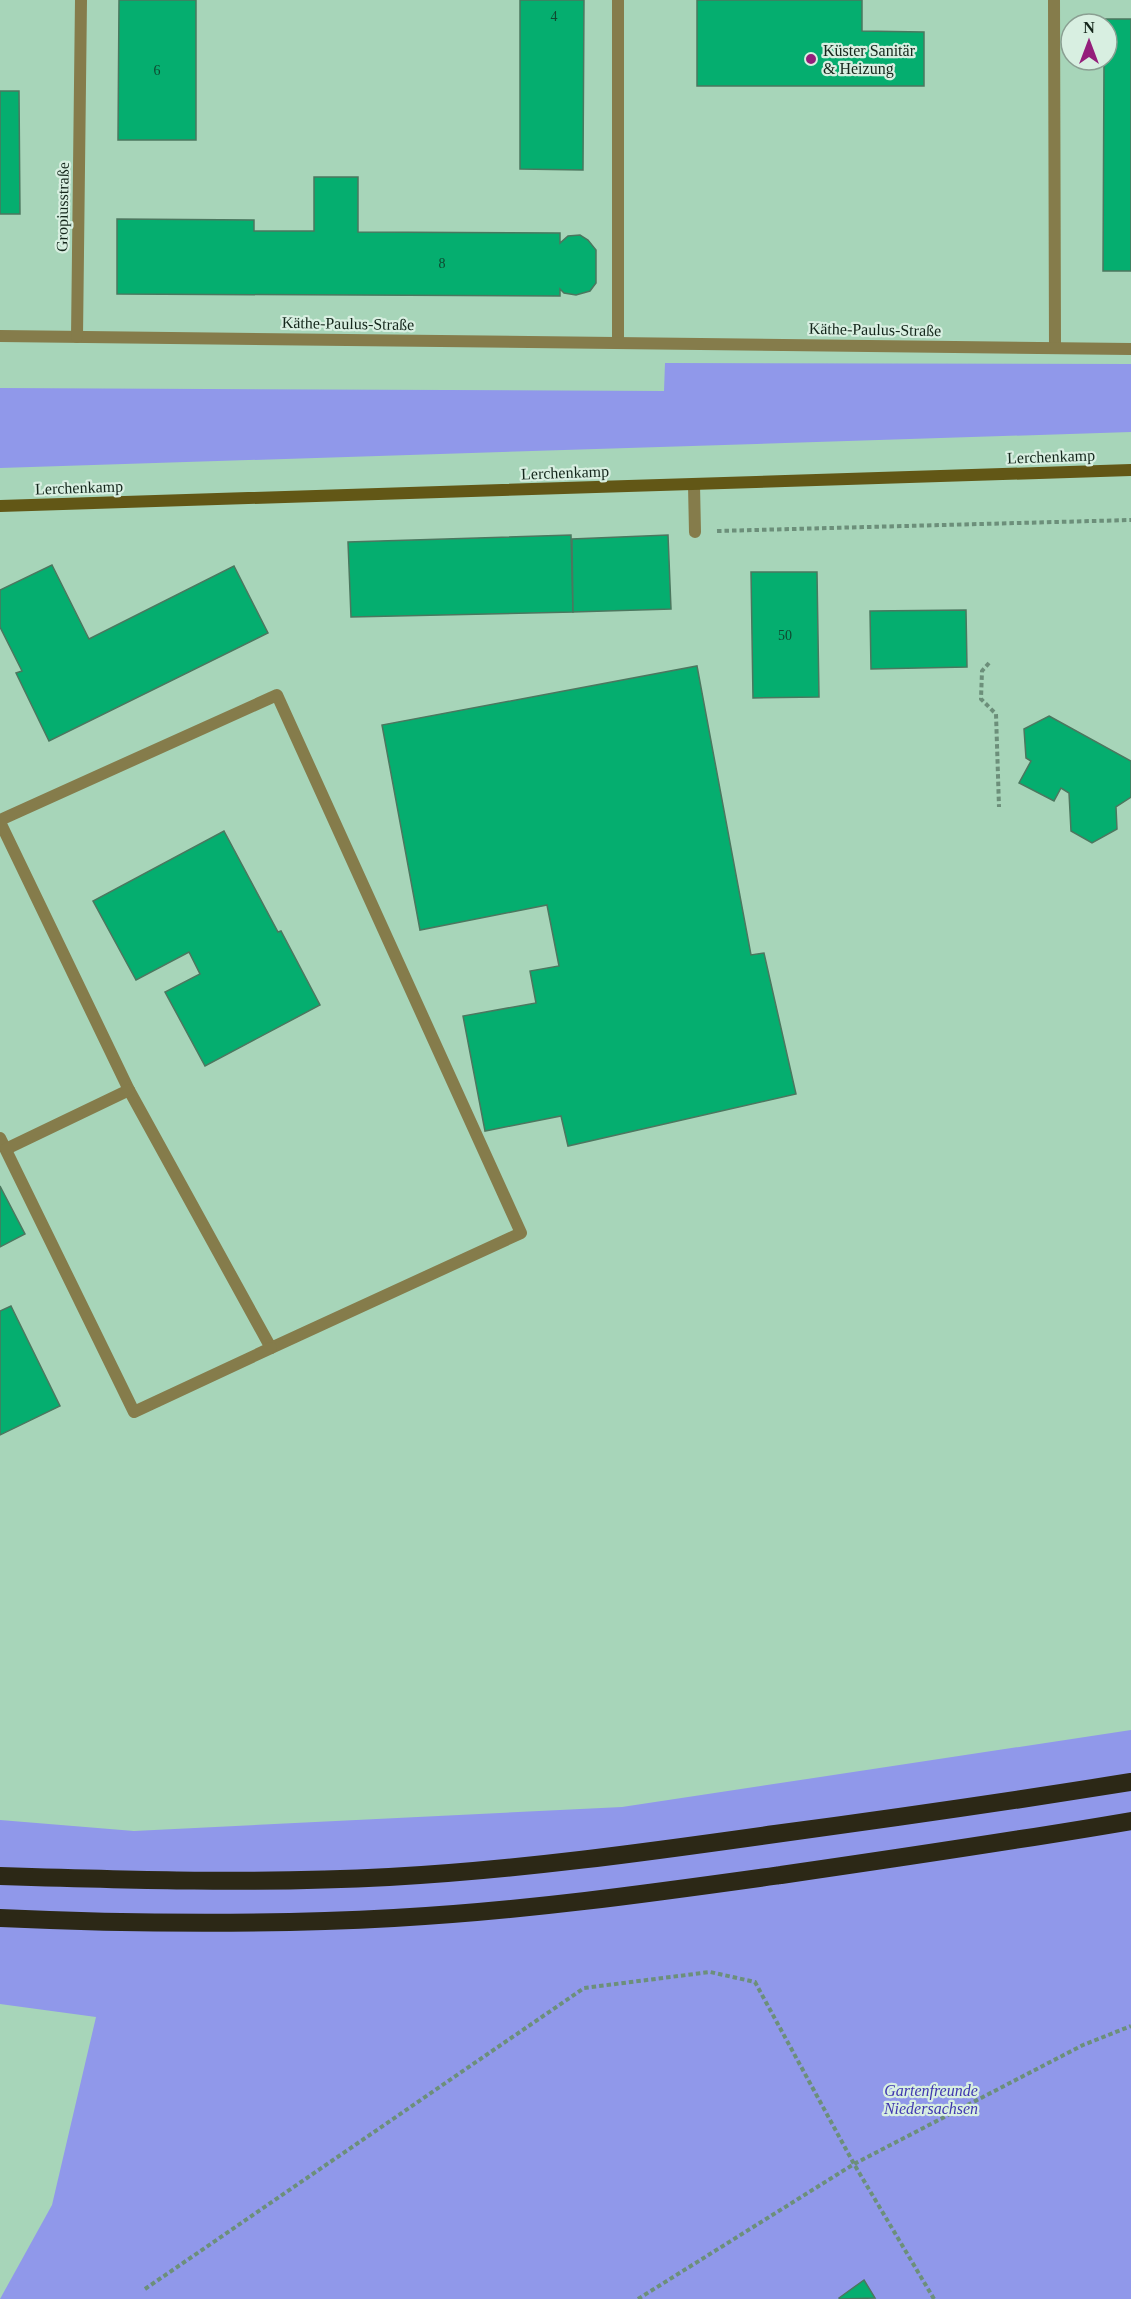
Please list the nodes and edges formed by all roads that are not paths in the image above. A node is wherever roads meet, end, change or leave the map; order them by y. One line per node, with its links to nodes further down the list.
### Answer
1 (81, 0): 5 (street, Gropiusstraße)
2 (618, 0): 6 (street)
3 (1054, 0): 7 (street)
4 (0, 336): 5 (street)
5 (77, 337): 6 (street, Käthe-Paulus-Straße)
6 (618, 343): 7 (street, Käthe-Paulus-Straße)
7 (1055, 348): 8 (street, Käthe-Paulus-Straße)
8 (1131, 349)
9 (1131, 470): 10 (street, Lerchenkamp)
10 (693, 484): 11 (street, Lerchenkamp); 12 (street)
11 (0, 506)
12 (695, 532)
13 (0, 821): 14 (street); 16 (street)
14 (129, 1090): 15 (street); 16 (street)
15 (3, 1143): 16 (street)
16 (271, 1348)
17 (1131, 1782): 19 (highway)
18 (1131, 1821): 20 (highway)
19 (0, 1876)
20 (0, 1918)

